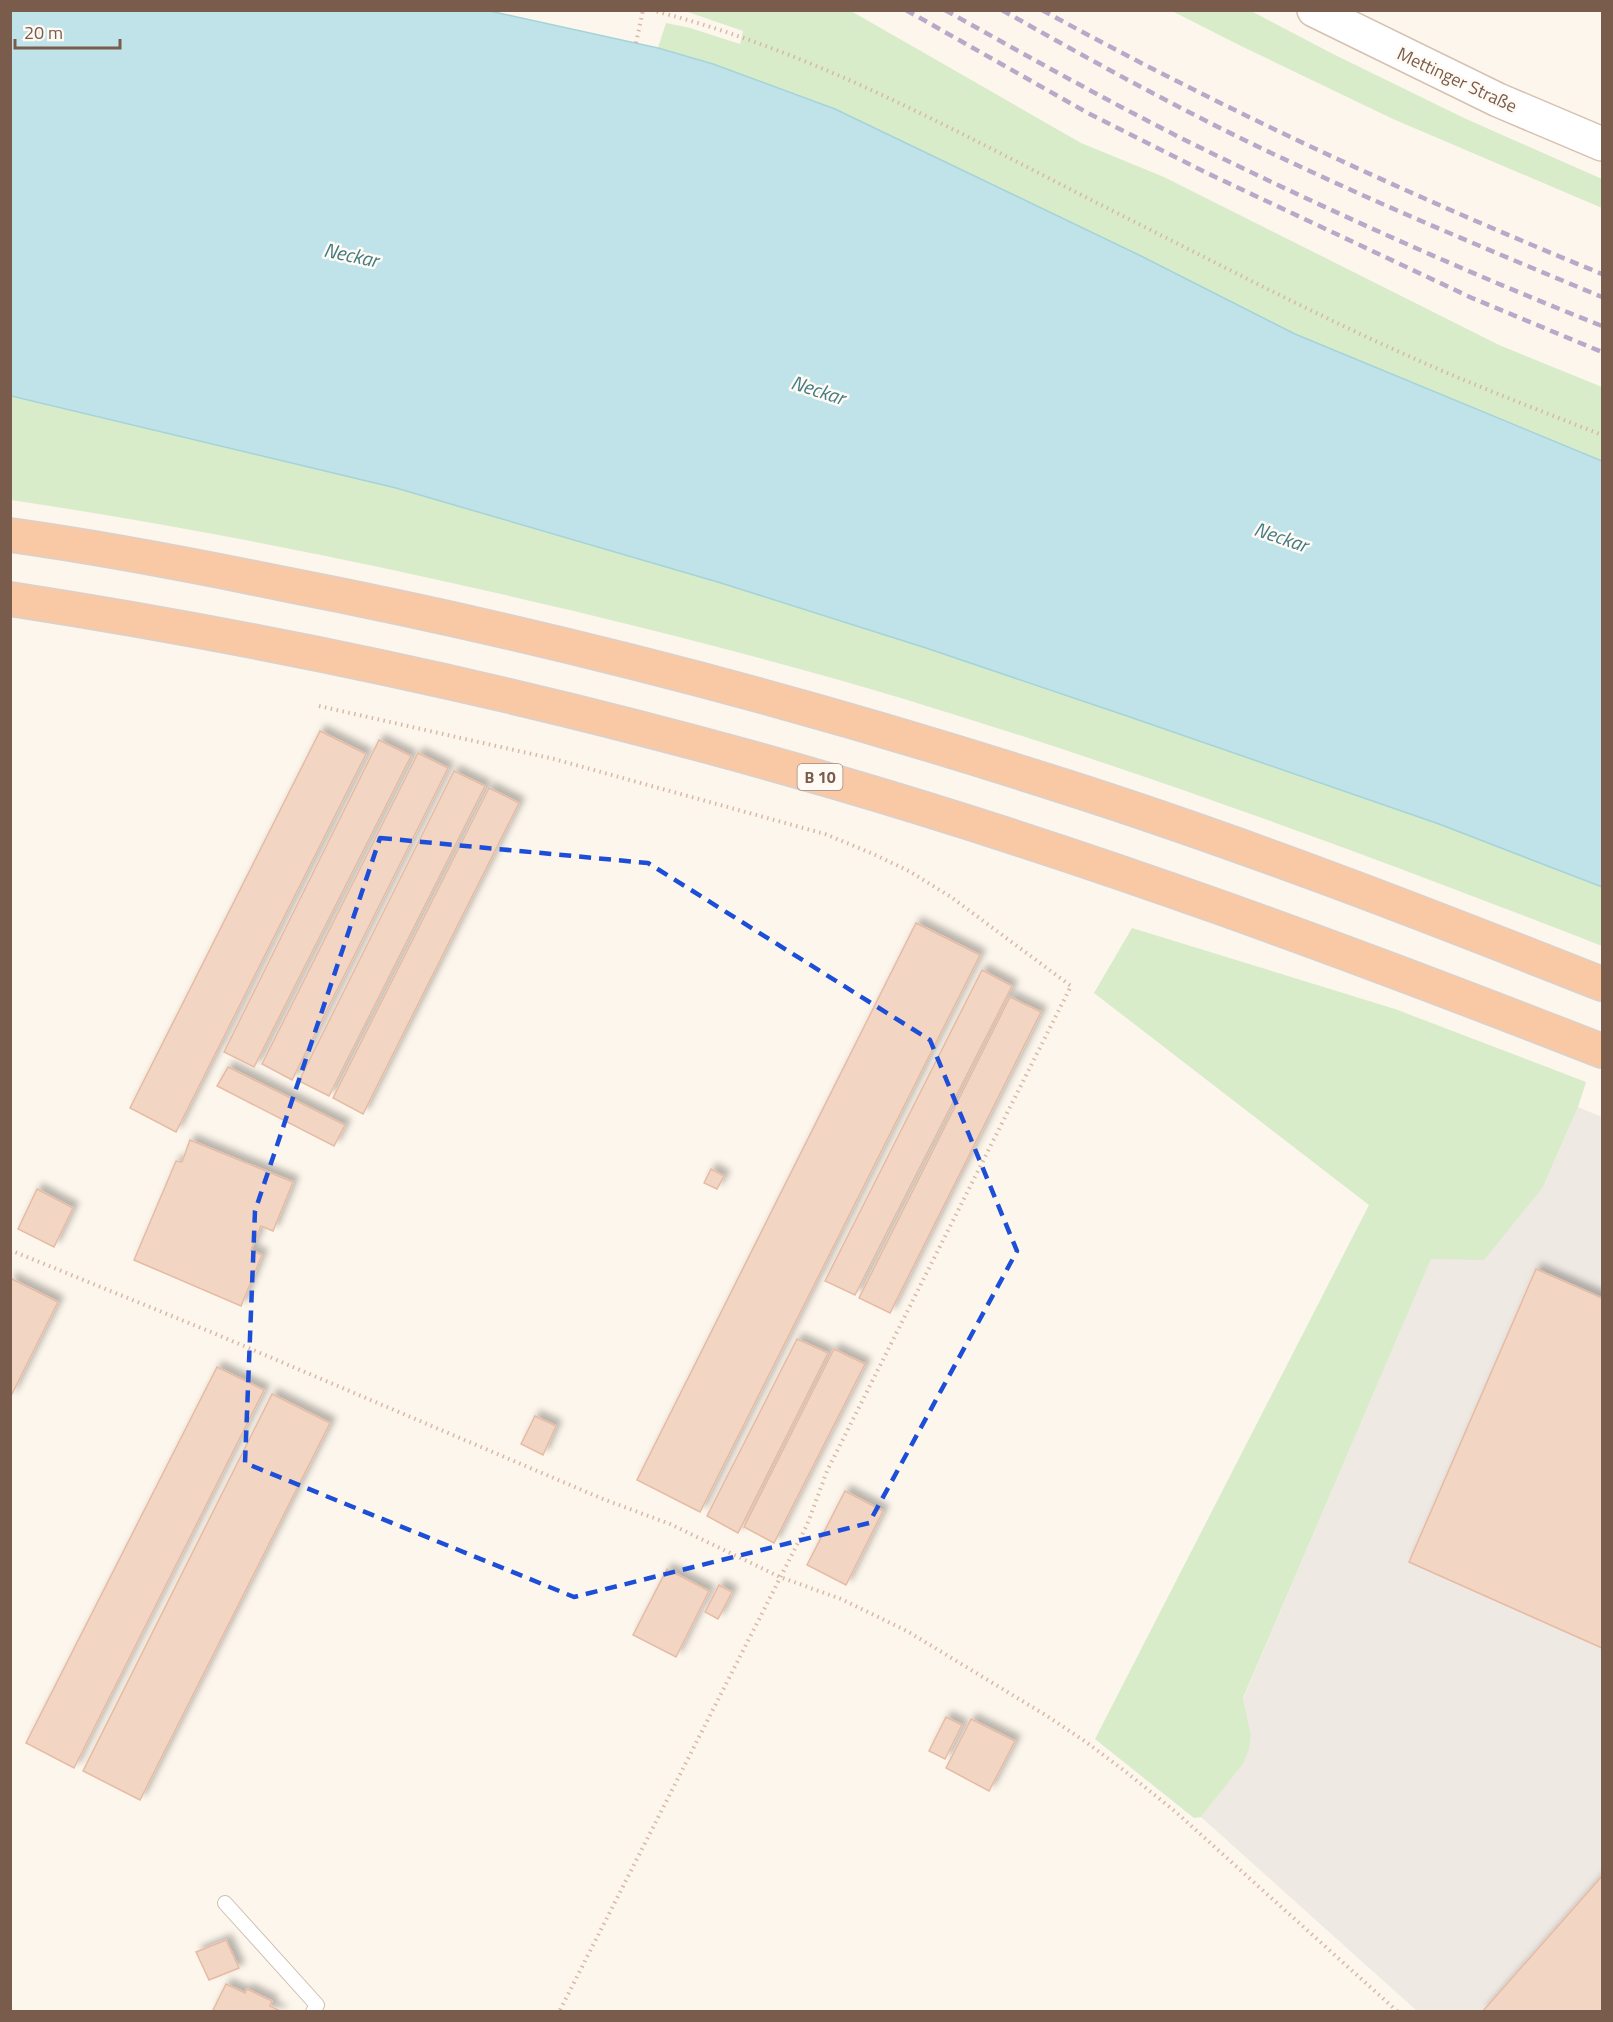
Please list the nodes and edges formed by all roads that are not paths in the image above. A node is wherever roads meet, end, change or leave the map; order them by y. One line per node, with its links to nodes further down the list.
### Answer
1 (1314, 10): 2 (main road, Mettinger Straße)
2 (1602, 144)
3 (10, 535): 5 (highway)
4 (10, 599): 6 (highway, B 10)
5 (1602, 984)
6 (1602, 1051)
7 (225, 1903): 8 (lane)
8 (314, 2012)

